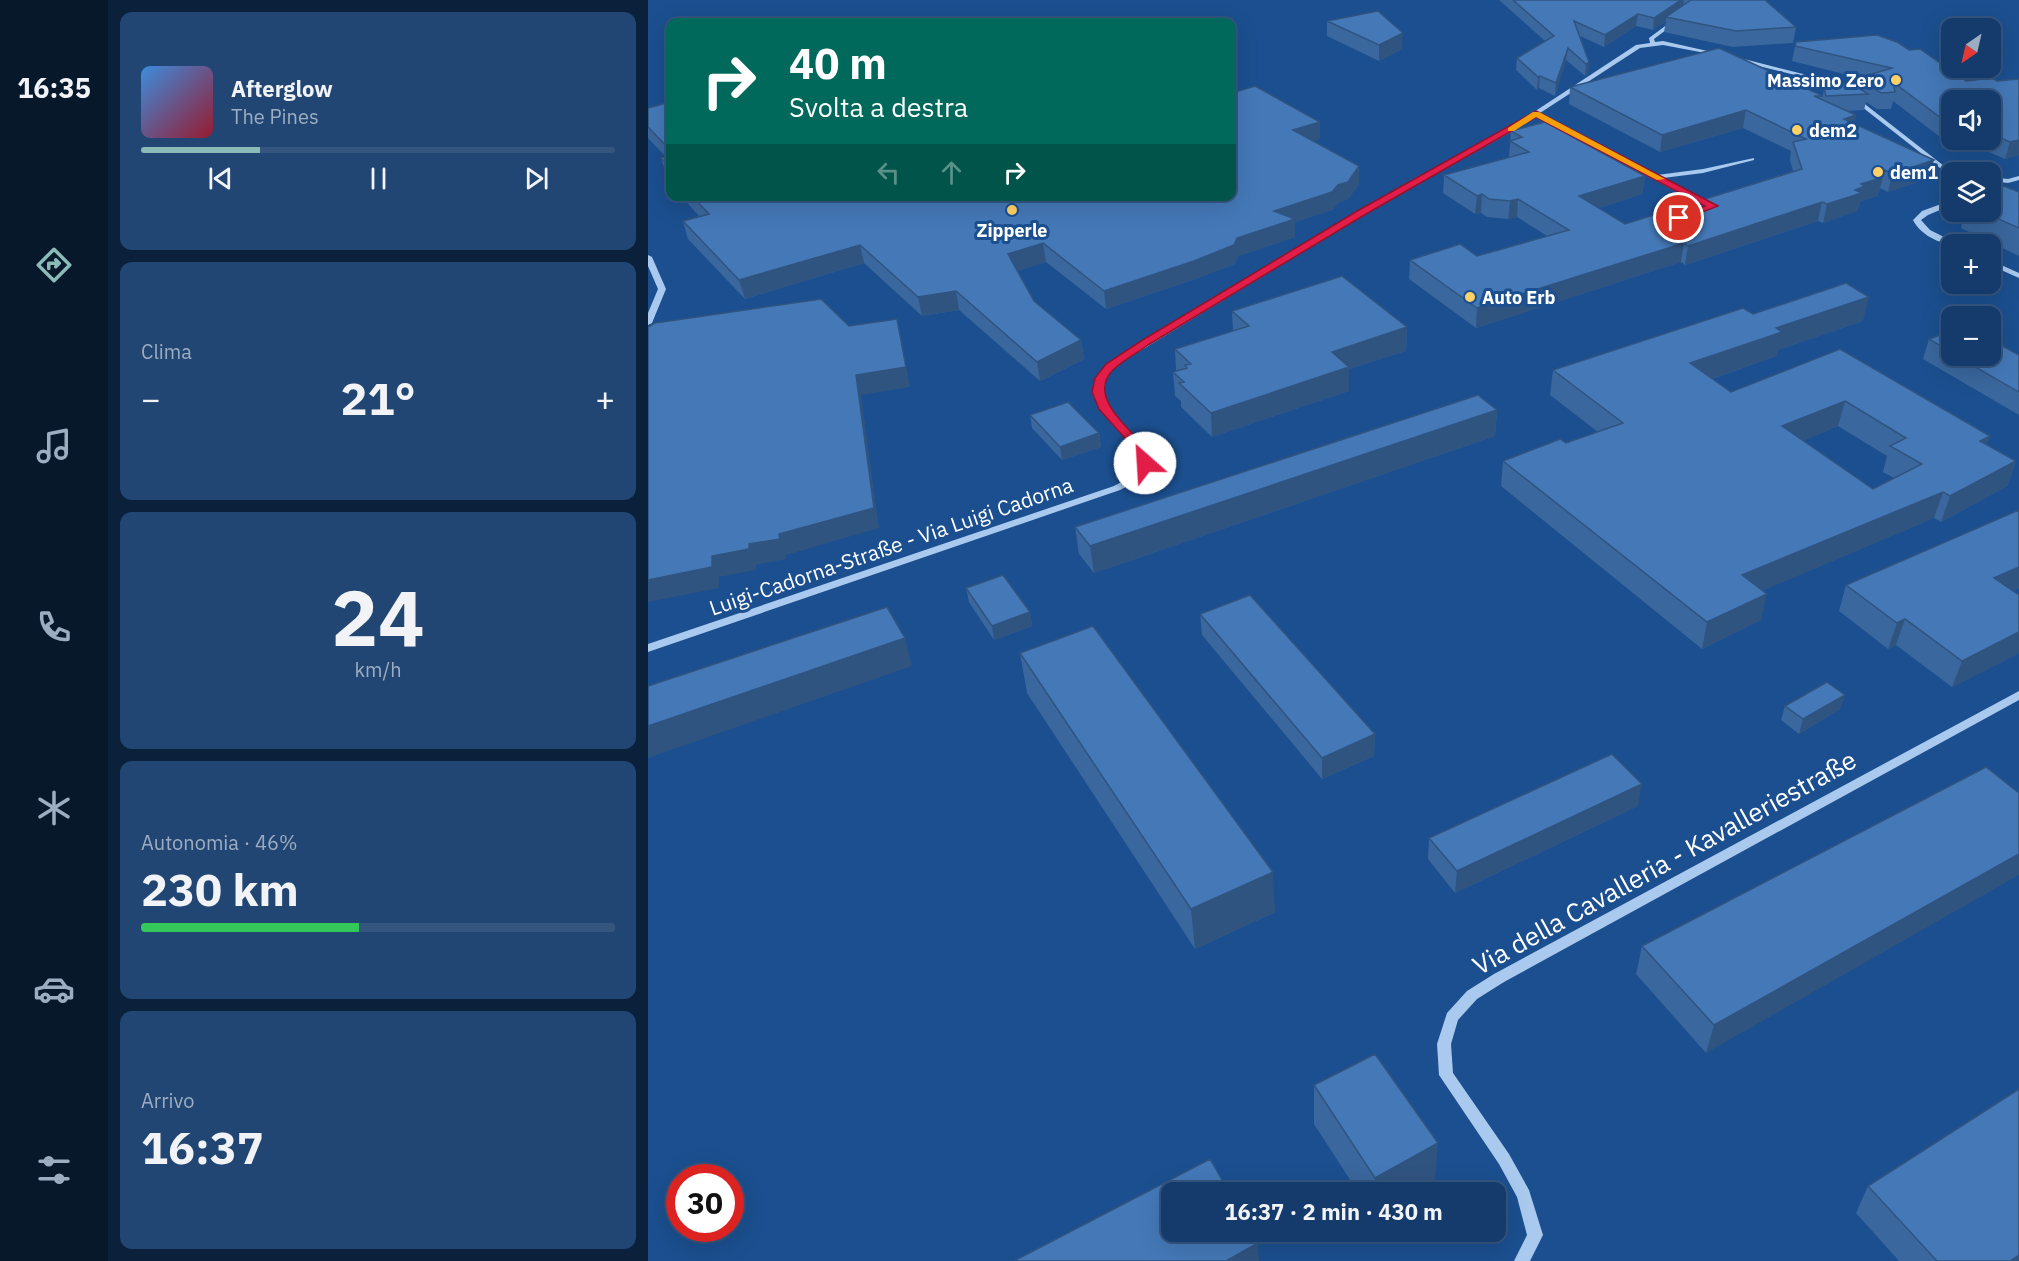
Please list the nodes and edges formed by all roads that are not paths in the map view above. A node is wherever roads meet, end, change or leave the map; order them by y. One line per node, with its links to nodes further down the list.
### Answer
1 (1682, 16): 2 (street)
2 (1652, 42): 3 (street); 5 (street)
3 (1722, 56)
4 (1734, 59): 7 (street)
5 (1536, 114): 8 (street); 18 (street, Luigi-Cadorna-Straße - Via Luigi Cadorna)
6 (1752, 159): 8 (street)
7 (1941, 166)
8 (1659, 177): 12 (street)
9 (2019, 178): 10 (street)
10 (2001, 180)
11 (1941, 206): 13 (street)
12 (1704, 210)
13 (1941, 238)
14 (648, 257): 17 (street)
15 (2001, 267): 16 (street)
16 (2019, 276)
17 (648, 323)
18 (648, 648)
19 (2019, 695): 20 (street, Via della Cavalleria - Kavalleriestraße)
20 (1522, 1261)

